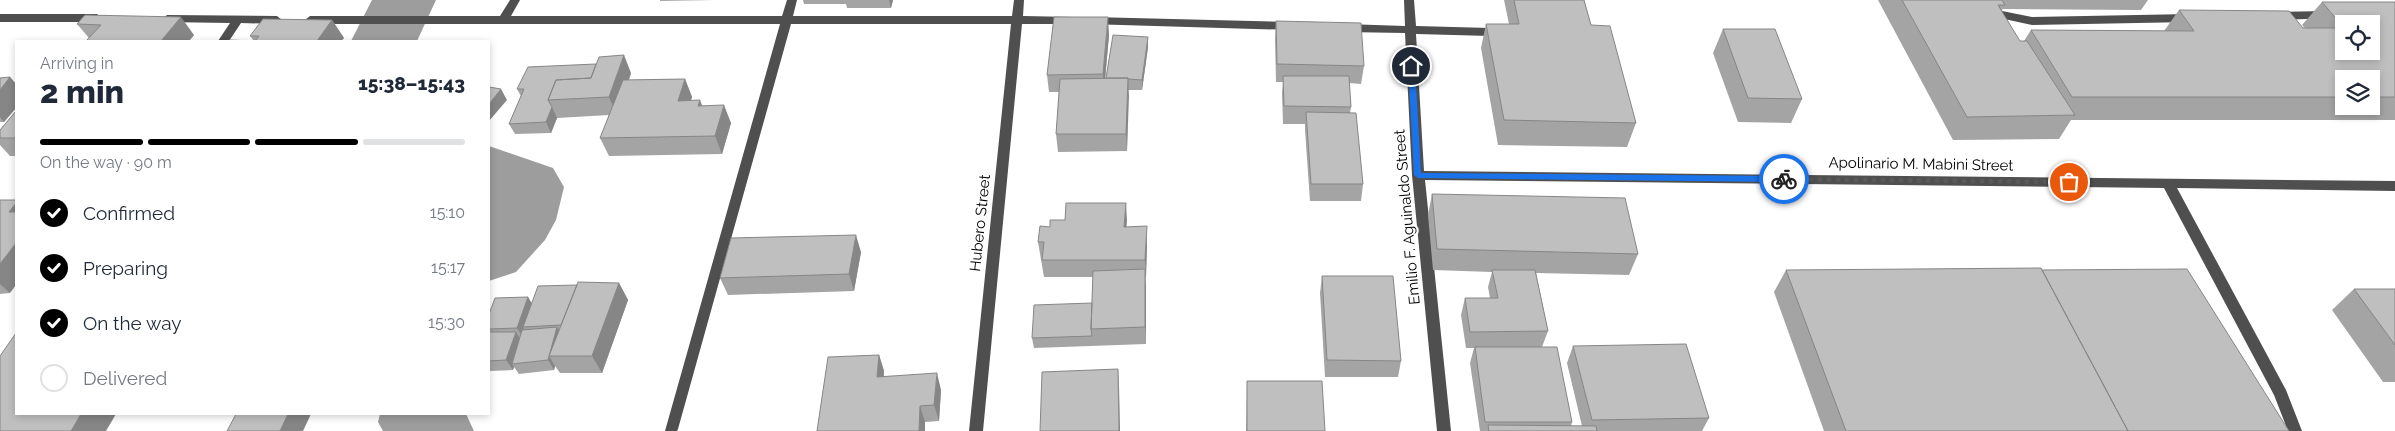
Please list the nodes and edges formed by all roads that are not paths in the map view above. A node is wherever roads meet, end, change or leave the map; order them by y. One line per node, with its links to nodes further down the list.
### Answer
1 (515, 0): 10 (street)
2 (792, 0): 15 (street)
3 (1019, 0): 11 (street, Hubero Street)
4 (1409, 0): 18 (street, Emilio F. Aguinaldo Street)
5 (1978, 0): 12 (street)
6 (2335, 15): 7 (street)
7 (2268, 16)
8 (0, 18): 9 (street)
9 (109, 18)
10 (505, 18): 14 (street); 15 (street)
11 (1016, 18): 15 (street); 16 (street); 25 (street, Hubero Street)
12 (2199, 18)
13 (159, 19): 14 (street)
14 (238, 19): 20 (street)
15 (786, 20): 24 (street)
16 (1301, 27)
17 (1330, 28): 18 (street)
18 (1409, 30): 19 (street); 21 (street, Emilio F. Aguinaldo Street)
19 (1490, 32)
20 (224, 40)
21 (1418, 175): 22 (street, Apolinario M. Mabini Street); 26 (street, Emilio F. Aguinaldo Street)
22 (2168, 183): 23 (street, Apolinario M. Mabini Street); 27 (street)
23 (2395, 186)
24 (670, 428)
25 (976, 431)
26 (1444, 431)
27 (2296, 431)

